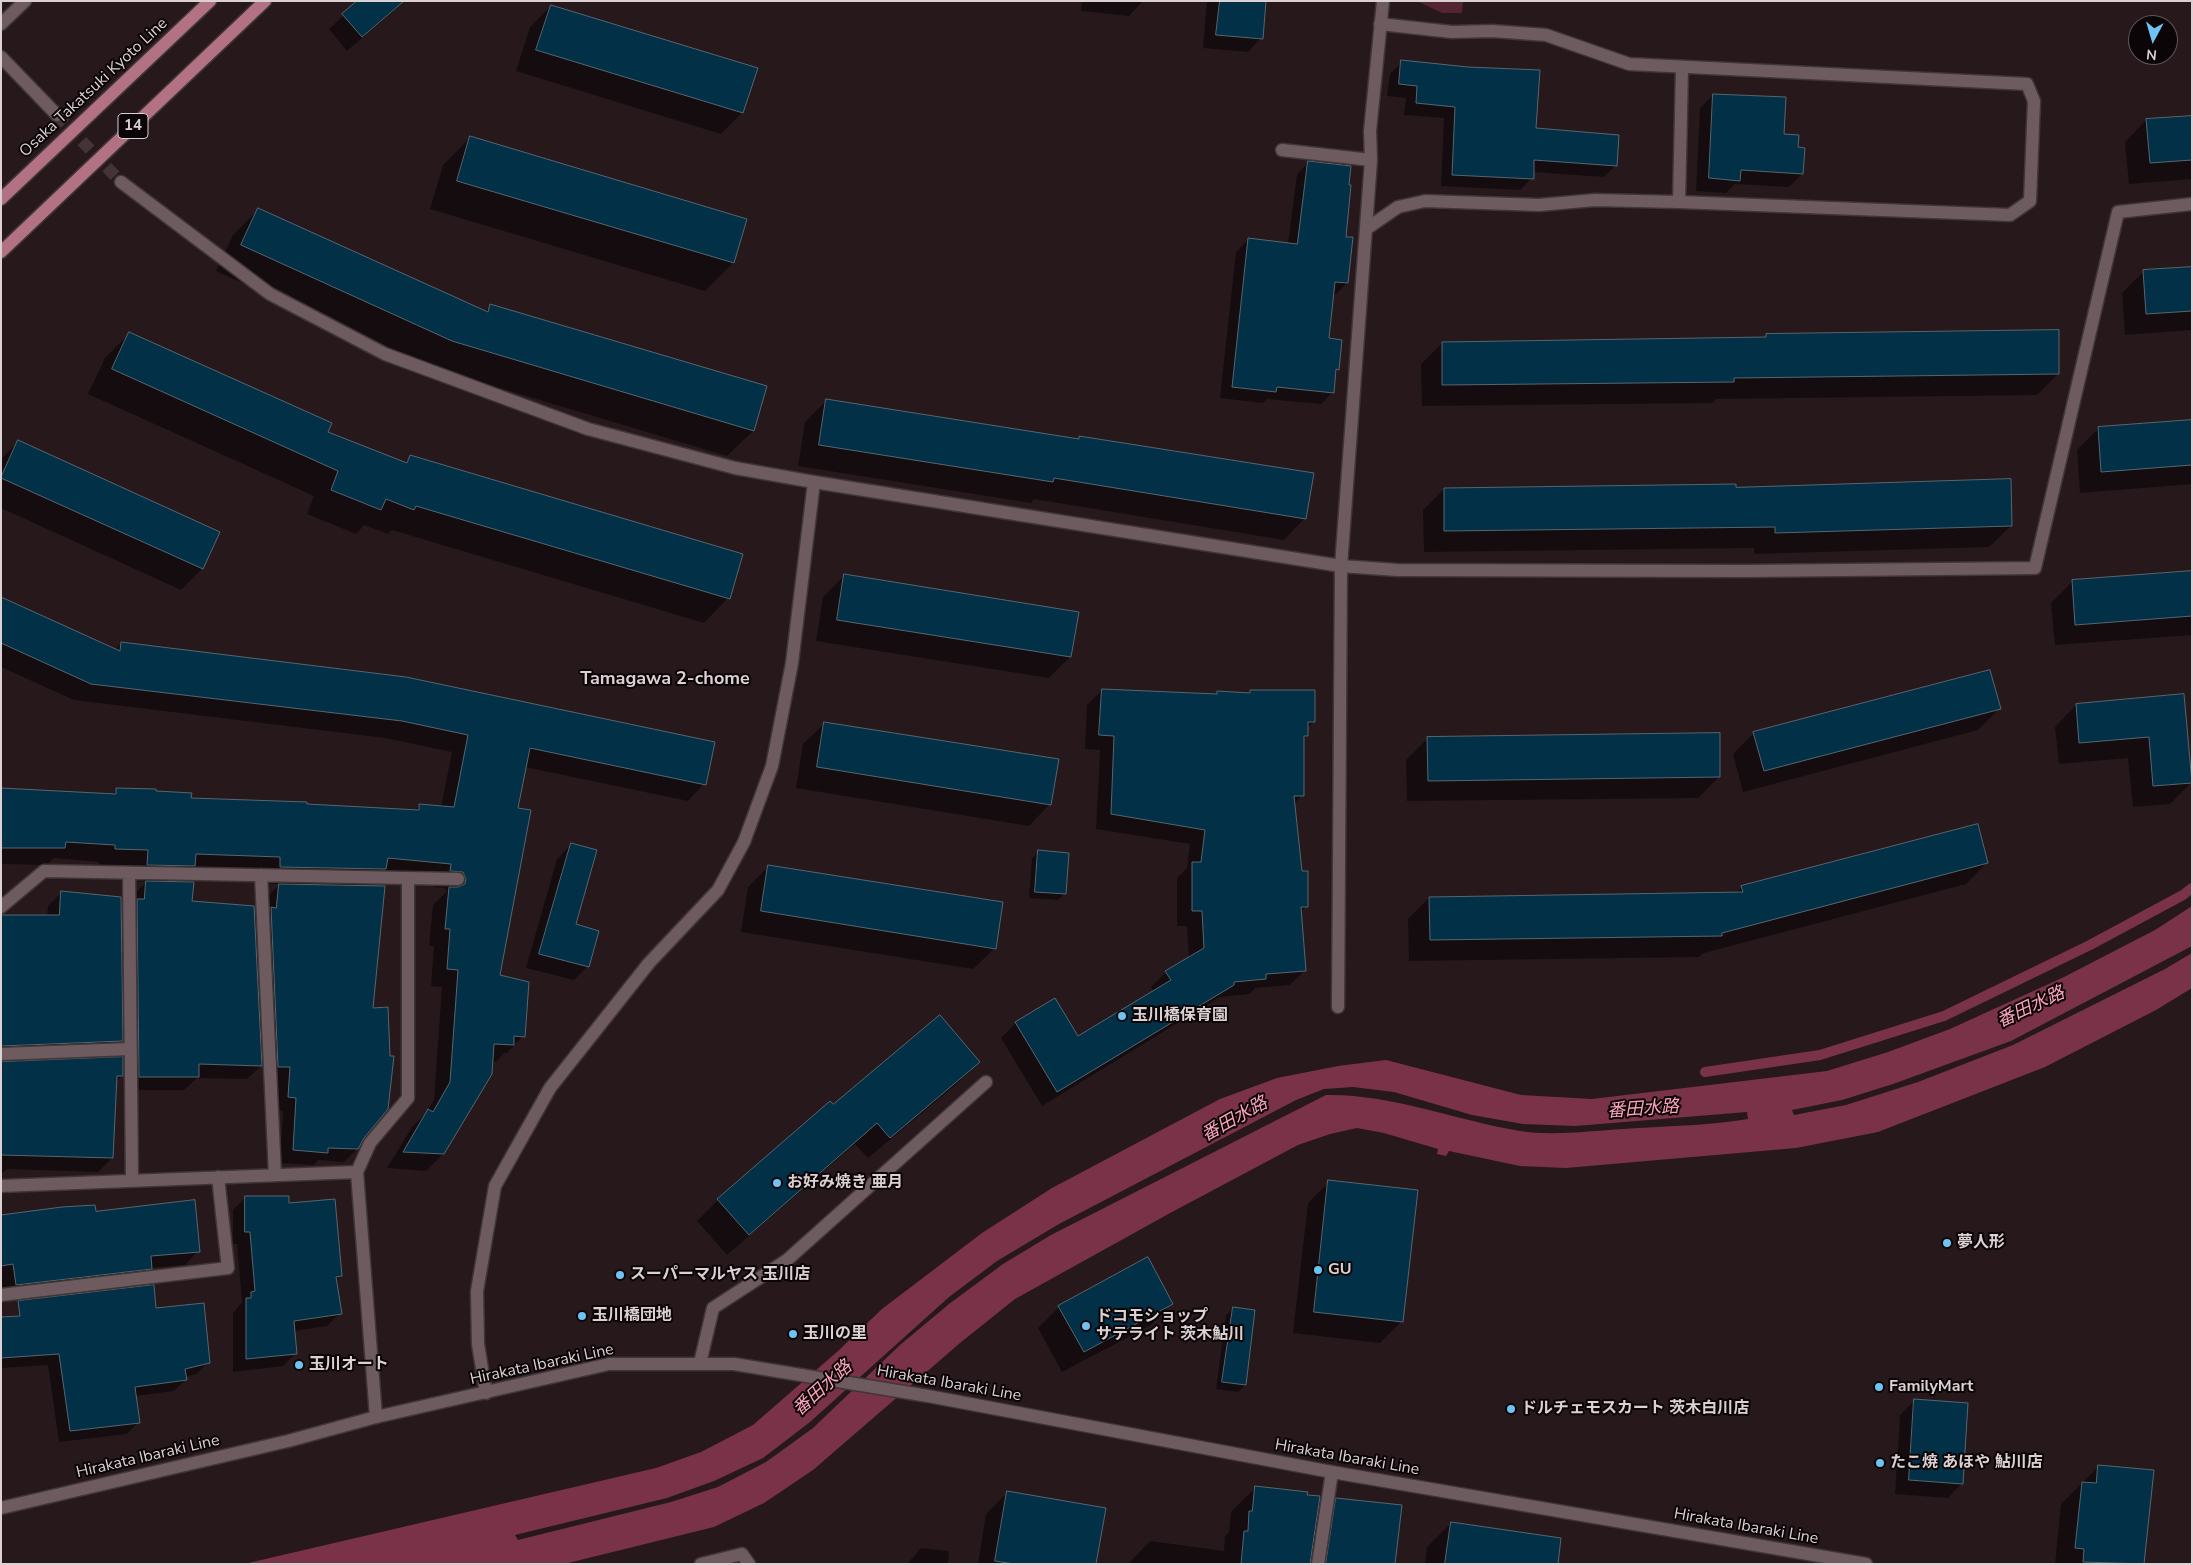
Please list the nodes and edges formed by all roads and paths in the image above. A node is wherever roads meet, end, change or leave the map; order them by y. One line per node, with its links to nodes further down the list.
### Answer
1 (25, 1): 5 (street)
2 (210, 1): 13 (main road, Osaka Takatsuki Kyoto Line / 14)
3 (265, 1): 17 (main road, 14)
4 (1383, 1): 6 (street)
5 (1, 24)
6 (1380, 24): 8 (street); 11 (street)
7 (1, 57): 9 (street)
8 (1682, 68): 14 (street); 14 (street)
9 (57, 115)
10 (1282, 150): 11 (street)
11 (1371, 160): 16 (street)
12 (121, 182): 18 (street)
13 (1, 199)
14 (1679, 202): 16 (street)
15 (2192, 204): 19 (street)
16 (1366, 229): 19 (street)
17 (1, 252)
18 (814, 482): 19 (street); 36 (street)
19 (1341, 566): 25 (street)
20 (129, 873): 21 (street); 24 (street); 26 (street)
21 (261, 876): 22 (street); 30 (street)
22 (408, 878): 23 (street); 29 (street)
23 (458, 879)
24 (1, 907)
25 (1338, 1007)
26 (130, 1049): 27 (street); 32 (street)
27 (1, 1054)
28 (986, 1082): 35 (street)
29 (357, 1172): 30 (street); 37 (street)
30 (275, 1176): 31 (street)
31 (218, 1177): 32 (street); 34 (street)
32 (132, 1181): 33 (street)
33 (1, 1186)
34 (1, 1295)
35 (700, 1363): 36 (street, Hirakata Ibaraki Line); 38 (street, Hirakata Ibaraki Line)
36 (486, 1393): 37 (street, Hirakata Ibaraki Line)
37 (376, 1417): 39 (street, Hirakata Ibaraki Line)
38 (1332, 1472): 40 (street, Hirakata Ibaraki Line); 43 (street)
39 (1, 1508)
40 (1794, 1558): 44 (street, Hirakata Ibaraki Line)
41 (701, 1564): 42 (street)
42 (749, 1564)
43 (1318, 1564)
44 (1866, 1564)

